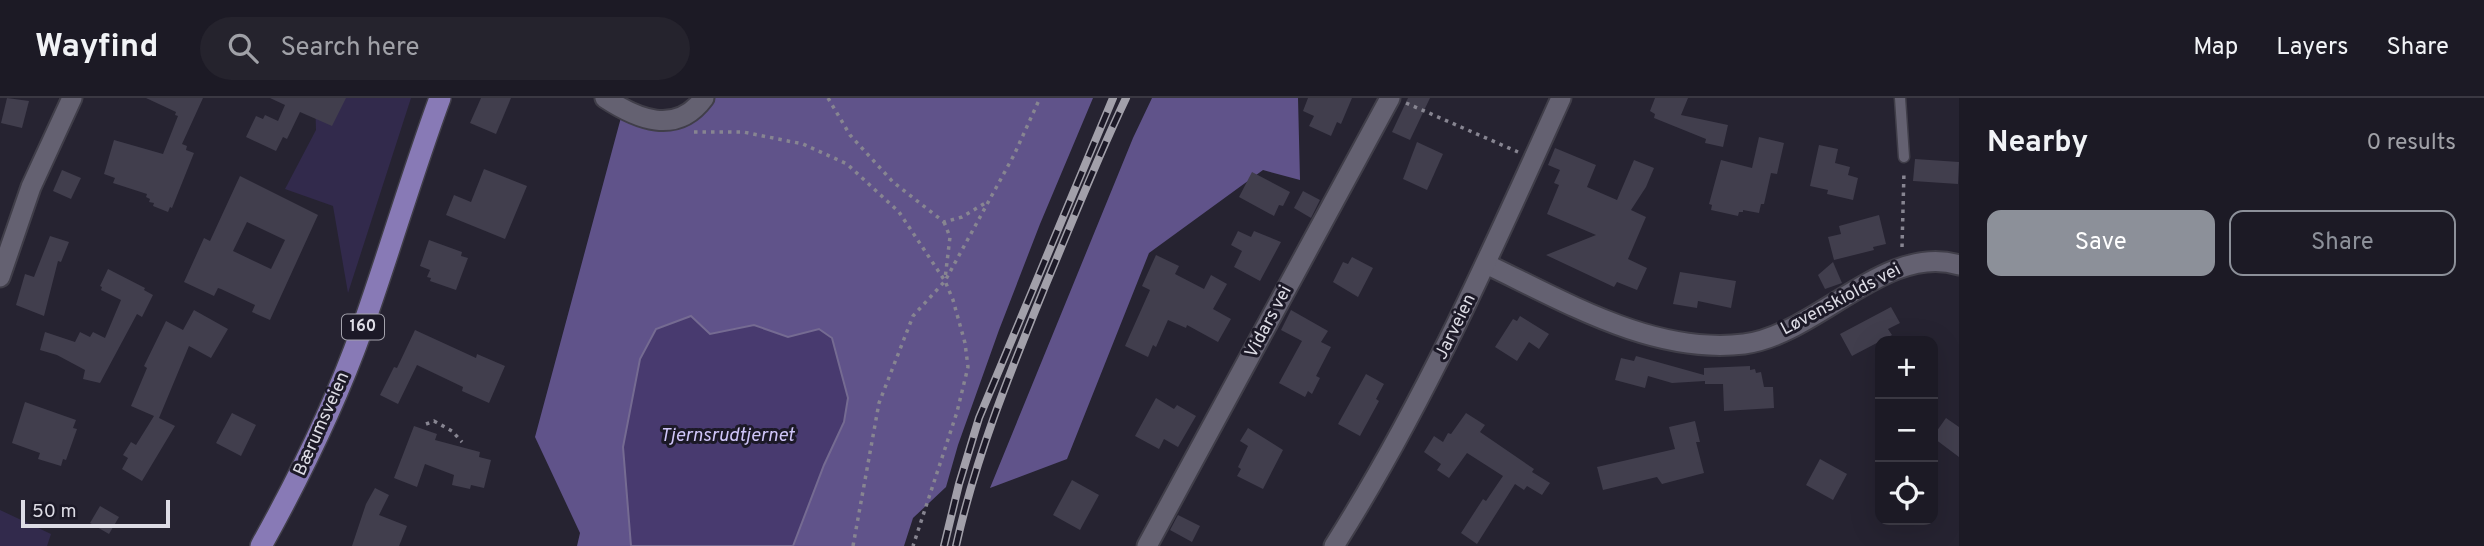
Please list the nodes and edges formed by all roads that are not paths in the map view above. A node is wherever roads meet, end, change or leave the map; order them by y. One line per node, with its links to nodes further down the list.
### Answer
1 (72, 98): 11 (street)
2 (440, 98): 12 (main road, Bærumsveien / 160)
3 (605, 98): 4 (street)
4 (704, 98)
5 (1393, 98): 13 (street, Vidars vei)
6 (1561, 98): 9 (street, Jarveien)
7 (1900, 98): 8 (lane)
8 (1904, 158)
9 (1486, 264): 10 (street, Løvenskiolds vei); 14 (street, Jarveien)
10 (1959, 265)
11 (0, 276)
12 (261, 546)
13 (1147, 546)
14 (1334, 546)

